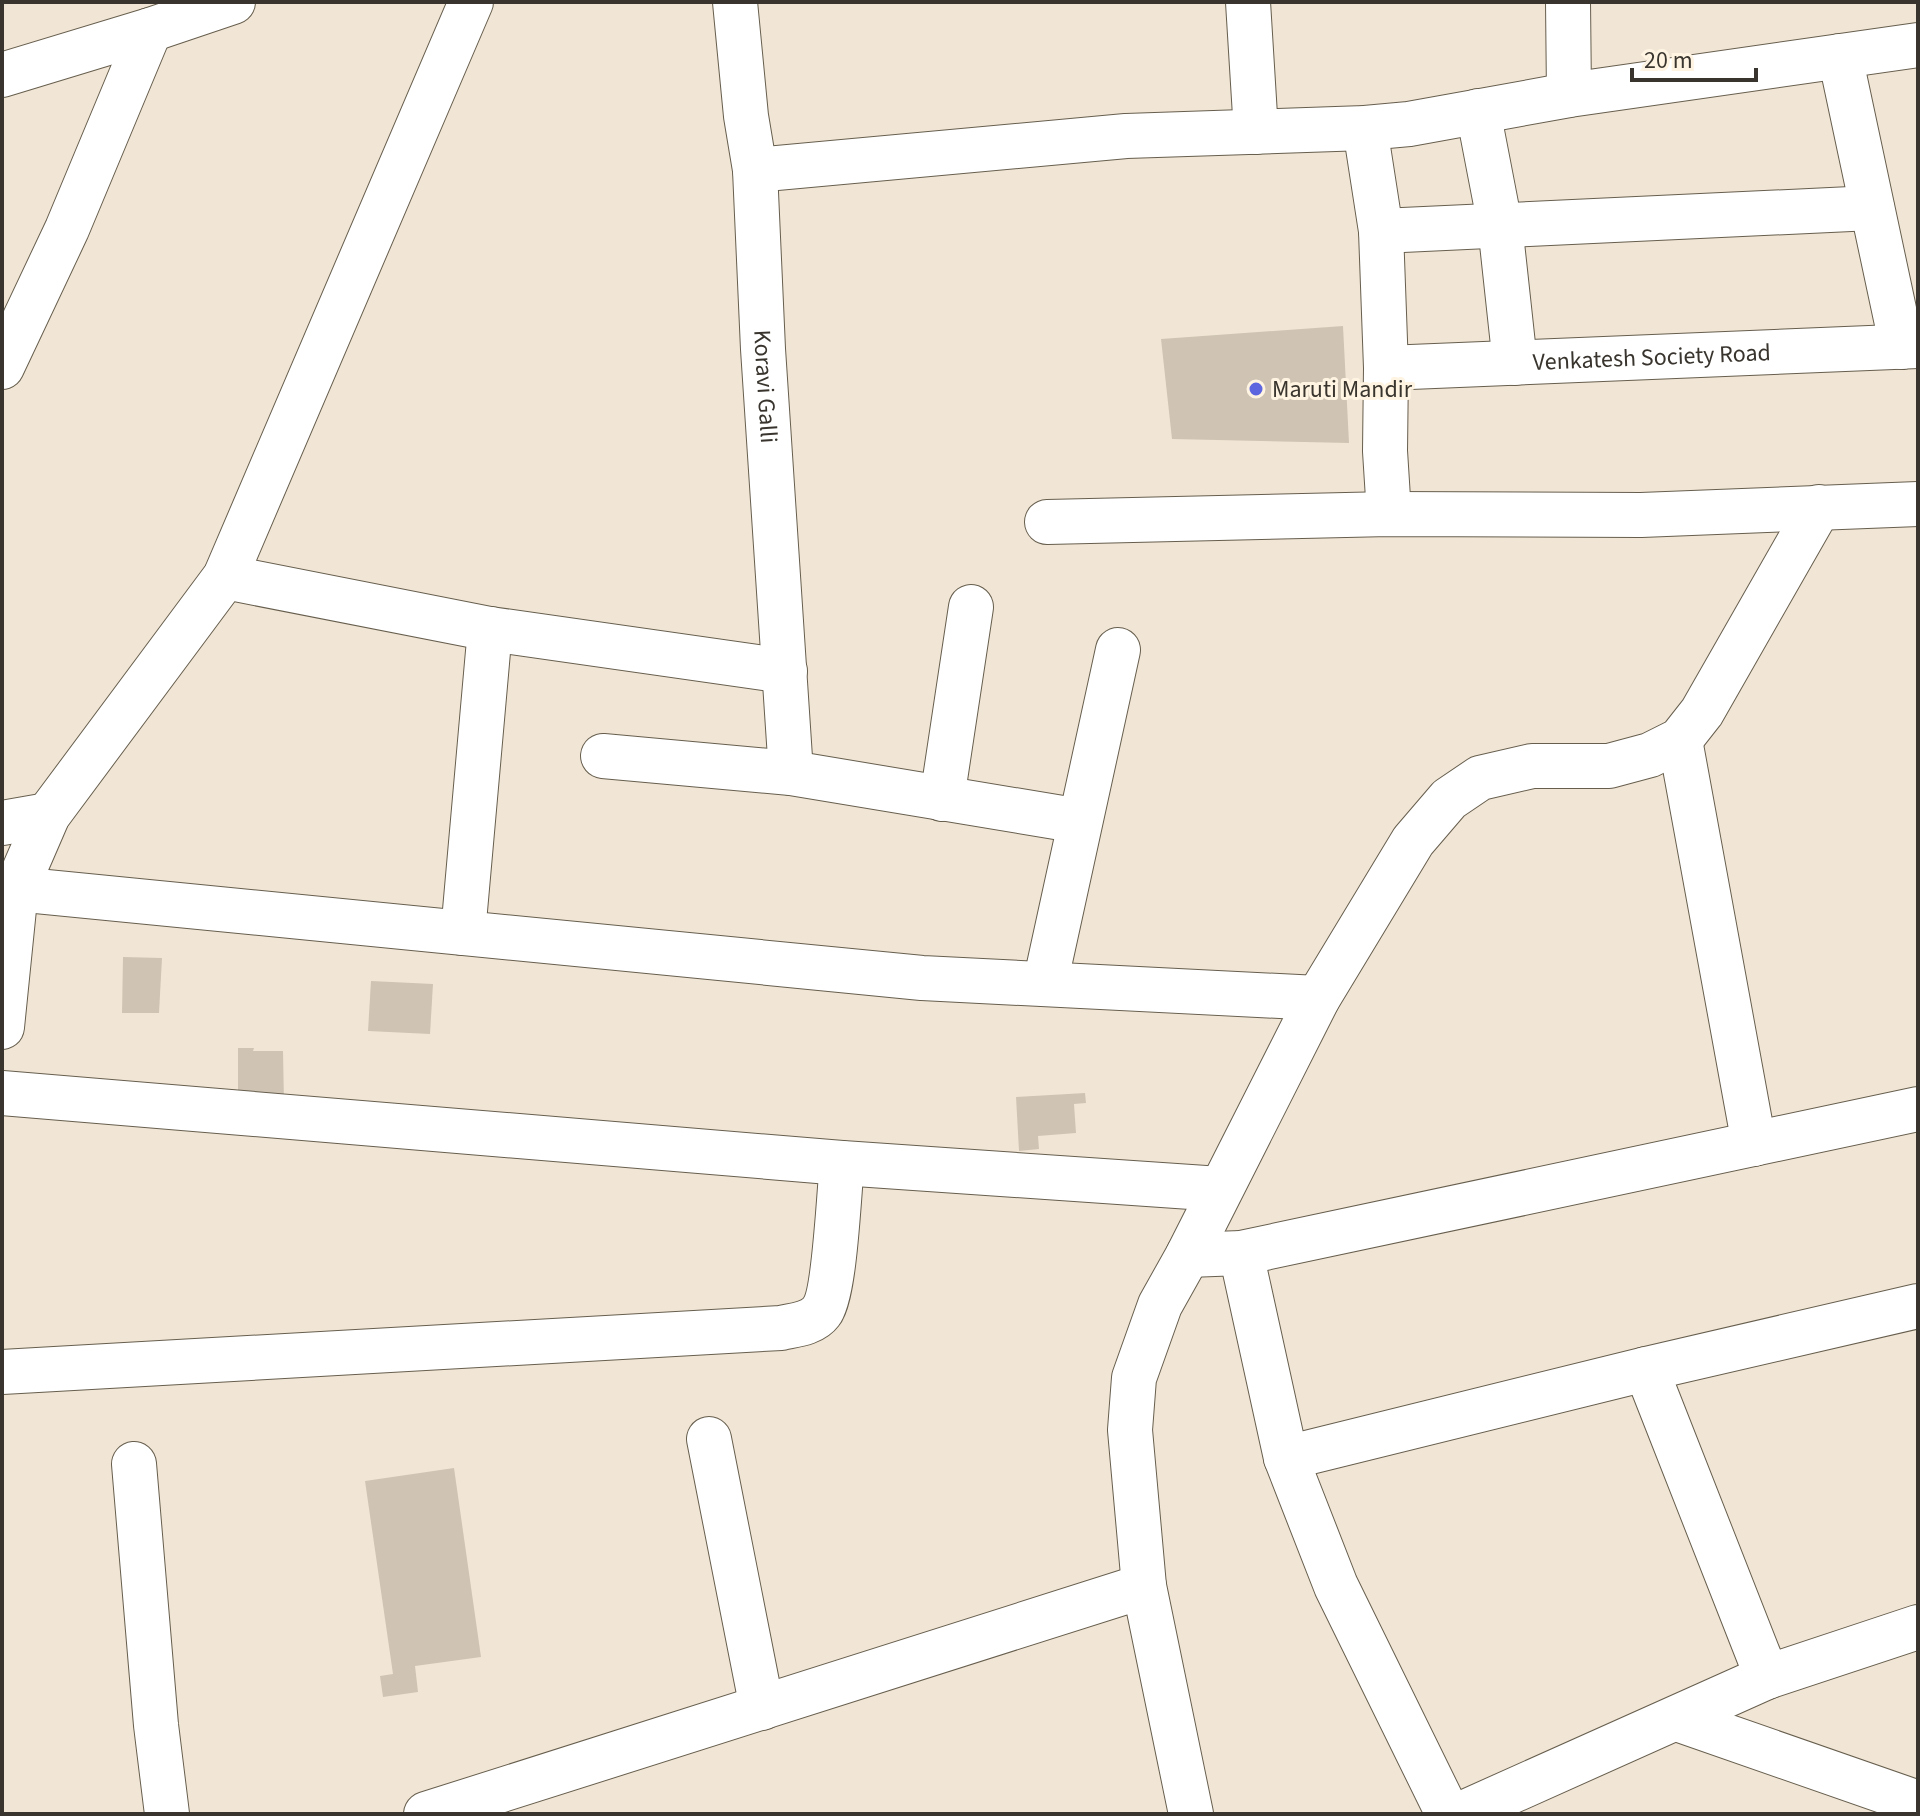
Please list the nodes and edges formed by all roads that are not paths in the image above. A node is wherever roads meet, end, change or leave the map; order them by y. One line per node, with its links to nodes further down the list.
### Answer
1 (233, 2): 6 (street)
2 (471, 2): 26 (street)
3 (735, 2): 14 (street, Koravi Galli)
4 (1248, 2): 13 (street)
5 (1568, 2): 10 (street)
6 (150, 30): 9 (street); 20 (street)
7 (1918, 45): 8 (street)
8 (1840, 56): 10 (street); 15 (street)
9 (2, 75)
10 (1569, 95): 11 (street)
11 (1478, 111): 12 (street); 16 (street)
12 (1365, 128): 13 (street); 17 (street)
13 (1256, 132): 14 (street)
14 (755, 170): 30 (street, Koravi Galli)
15 (1872, 208): 16 (street); 18 (street)
16 (1500, 225): 17 (street); 19 (street)
17 (1381, 231): 21 (street)
18 (1910, 347): 19 (street, Venkatesh Society Road)
19 (1515, 363): 21 (street, Venkatesh Society Road)
20 (2, 367)
21 (1386, 368): 24 (street)
22 (1918, 504): 23 (street)
23 (1819, 507): 24 (street); 31 (street)
24 (1389, 514): 25 (street)
25 (1047, 522)
26 (225, 577): 28 (street); 35 (street)
27 (971, 607): 34 (street)
28 (490, 629): 30 (street); 39 (street)
29 (1118, 650): 36 (street)
30 (785, 671): 33 (street, Koravi Galli)
31 (1680, 740): 41 (street); 45 (street)
32 (603, 756): 33 (street)
33 (791, 773): 34 (street)
34 (942, 799): 36 (street)
35 (48, 815): 37 (street); 38 (street)
36 (1080, 821): 40 (street)
37 (2, 823)
38 (16, 889): 39 (street); 42 (street)
39 (463, 933): 40 (street)
40 (1045, 984): 41 (street)
41 (1318, 998): 47 (street)
42 (2, 1027)
43 (2, 1093): 46 (street)
44 (1918, 1109): 45 (street)
45 (1754, 1144): 48 (street)
46 (842, 1163): 47 (street); 52 (street)
47 (1220, 1189): 49 (street)
48 (1241, 1253): 49 (street); 54 (street)
49 (1188, 1255): 56 (street)
50 (1918, 1306): 51 (street)
51 (1646, 1369): 54 (street); 58 (street)
52 (2, 1372)
53 (709, 1439): 59 (street)
54 (1286, 1458): 65 (street)
55 (134, 1464): 62 (street)
56 (1144, 1586): 59 (street); 64 (street)
57 (1918, 1627): 58 (street)
58 (1767, 1677): 60 (street)
59 (762, 1708): 63 (street)
60 (1677, 1719): 61 (street); 66 (street)
61 (1918, 1803)
62 (167, 1814)
63 (426, 1814)
64 (1191, 1814)
65 (1448, 1814)
66 (1461, 1814)

